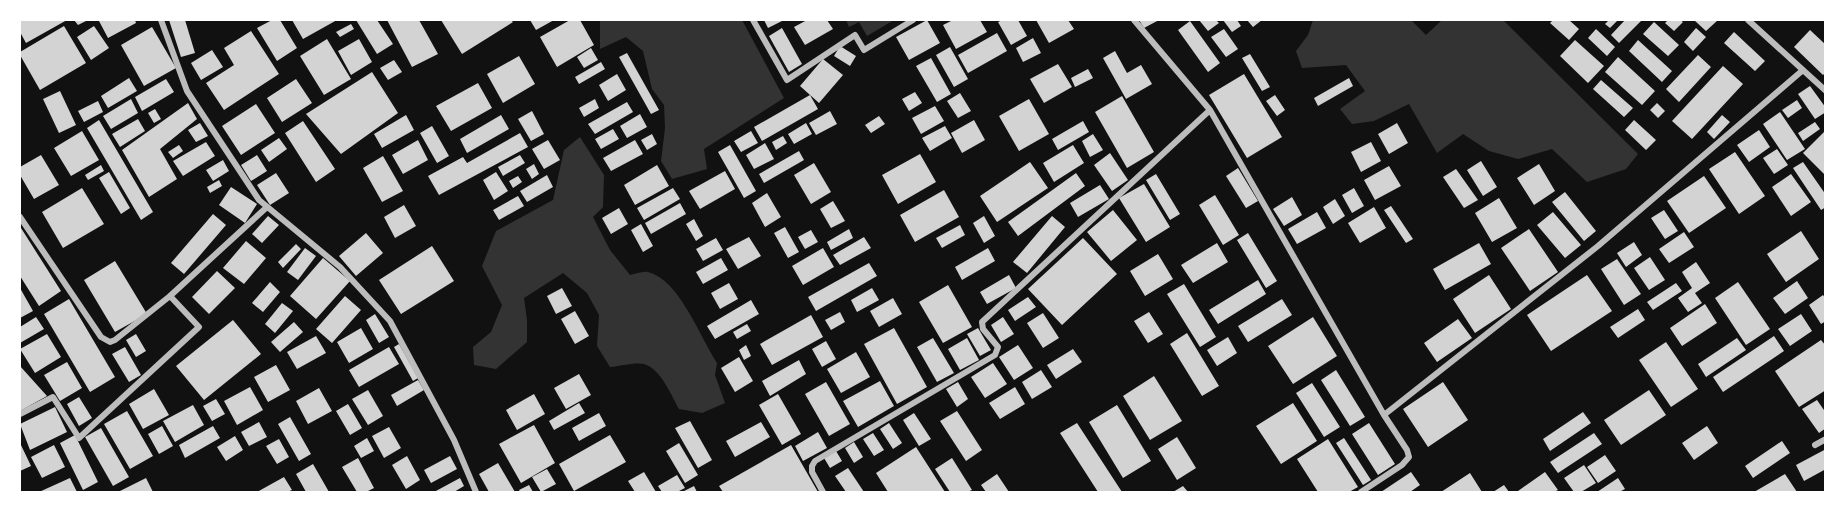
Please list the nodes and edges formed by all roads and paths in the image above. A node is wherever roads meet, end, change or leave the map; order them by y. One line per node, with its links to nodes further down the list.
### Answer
1 (161, 20): 9 (street)
2 (753, 20): 3 (street)
3 (912, 20)
4 (1134, 20): 8 (street)
5 (1748, 20): 6 (street)
6 (1803, 70): 7 (street); 13 (street)
7 (1826, 91)
8 (1210, 110): 13 (street); 17 (street)
9 (267, 207): 11 (street); 16 (street)
10 (20, 217): 11 (street)
11 (170, 296): 12 (street)
12 (20, 414)
13 (1384, 415): 18 (street)
14 (1826, 439): 15 (street)
15 (1815, 445)
16 (476, 492)
17 (823, 492)
18 (1361, 492)

